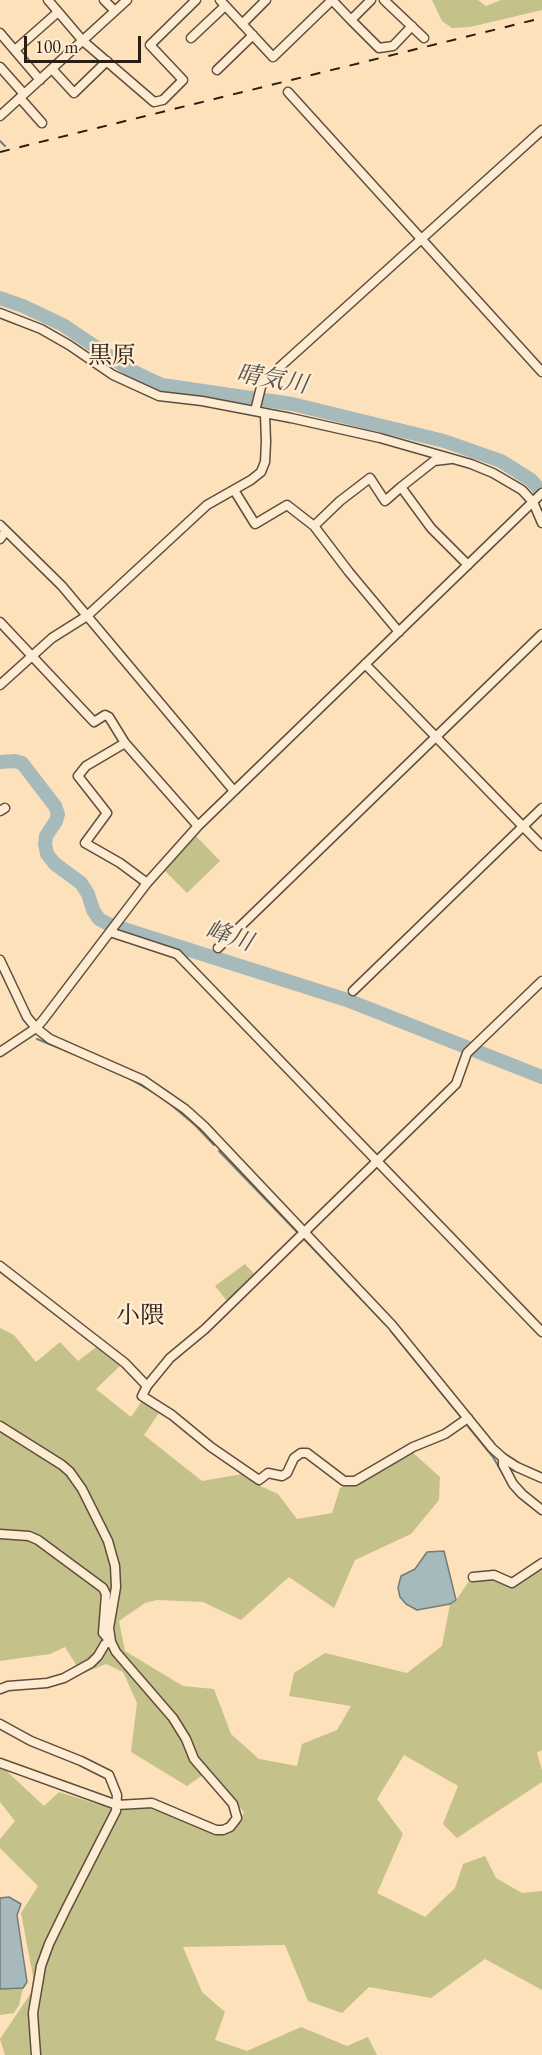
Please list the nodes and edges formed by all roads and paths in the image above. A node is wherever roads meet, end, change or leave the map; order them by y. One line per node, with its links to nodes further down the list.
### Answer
1 (48, 0): 11 (street)
2 (104, 0): 10 (street)
3 (127, 0): 10 (street)
4 (196, 0): 21 (street)
5 (266, 0): 13 (street)
6 (332, 0): 12 (street); 16 (street)
7 (371, 0): 12 (street)
8 (384, 0): 14 (street)
9 (222, 3): 13 (street); 17 (street)
10 (115, 11): 19 (street)
11 (58, 12): 19 (street); 20 (street)
12 (351, 20): 14 (street)
13 (242, 24): 16 (street)
14 (412, 26): 18 (street)
15 (0, 33): 20 (street)
16 (253, 35): 24 (street)
17 (191, 38)
18 (424, 38)
19 (83, 40): 21 (street); 23 (street)
20 (15, 50): 25 (street)
21 (107, 61): 23 (street)
22 (0, 67): 27 (street)
23 (52, 69): 25 (street)
24 (217, 70)
25 (40, 80): 27 (street)
26 (288, 92): 31 (street)
27 (22, 96): 28 (street); 29 (street)
28 (0, 116)
29 (42, 123)
30 (542, 130): 31 (street)
31 (421, 239): 33 (street); 34 (street)
32 (0, 313): 34 (street)
33 (542, 372)
34 (256, 410): 35 (street)
35 (265, 414): 36 (street); 38 (street)
36 (454, 459): 37 (street); 40 (street)
37 (401, 488): 42 (street); 45 (street)
38 (234, 490): 42 (street); 46 (street)
39 (542, 493): 40 (street)
40 (533, 502): 41 (street); 45 (street)
41 (542, 523)
42 (314, 526): 48 (street)
43 (3, 528): 44 (street); 46 (street)
44 (0, 539)
45 (468, 565): 48 (street)
46 (87, 616): 50 (street); 55 (street)
47 (0, 622): 50 (street)
48 (399, 632): 51 (street)
49 (542, 634): 53 (street)
50 (32, 656): 52 (street); 54 (street)
51 (366, 664): 53 (street); 55 (street)
52 (0, 685)
53 (436, 737): 58 (street); 62 (street)
54 (125, 743): 57 (street); 60 (street)
55 (234, 791): 57 (street)
56 (542, 808): 58 (street)
57 (198, 826): 60 (street)
58 (523, 827): 59 (street); 65 (street)
59 (542, 846)
60 (147, 883): 61 (street)
61 (110, 932): 66 (street); 68 (street)
62 (218, 948)
63 (0, 960): 66 (street)
64 (542, 981): 68 (street)
65 (353, 991)
66 (36, 1028): 67 (street); 69 (street)
67 (0, 1052)
68 (377, 1161): 69 (street); 71 (street)
69 (304, 1232): 72 (street); 73 (street)
70 (0, 1266): 72 (street)
71 (542, 1332)
72 (147, 1386): 73 (street)
73 (468, 1418): 75 (street)
74 (0, 1426): 81 (street)
75 (503, 1458): 76 (street); 77 (street)
76 (542, 1478)
77 (542, 1510)
78 (0, 1534): 81 (street)
79 (542, 1563): 80 (street)
80 (473, 1577)
81 (111, 1642): 82 (street); 85 (street)
82 (0, 1689)
83 (0, 1724): 85 (street)
84 (0, 1763): 85 (street)
85 (117, 1805): 86 (street)
86 (36, 2055)

